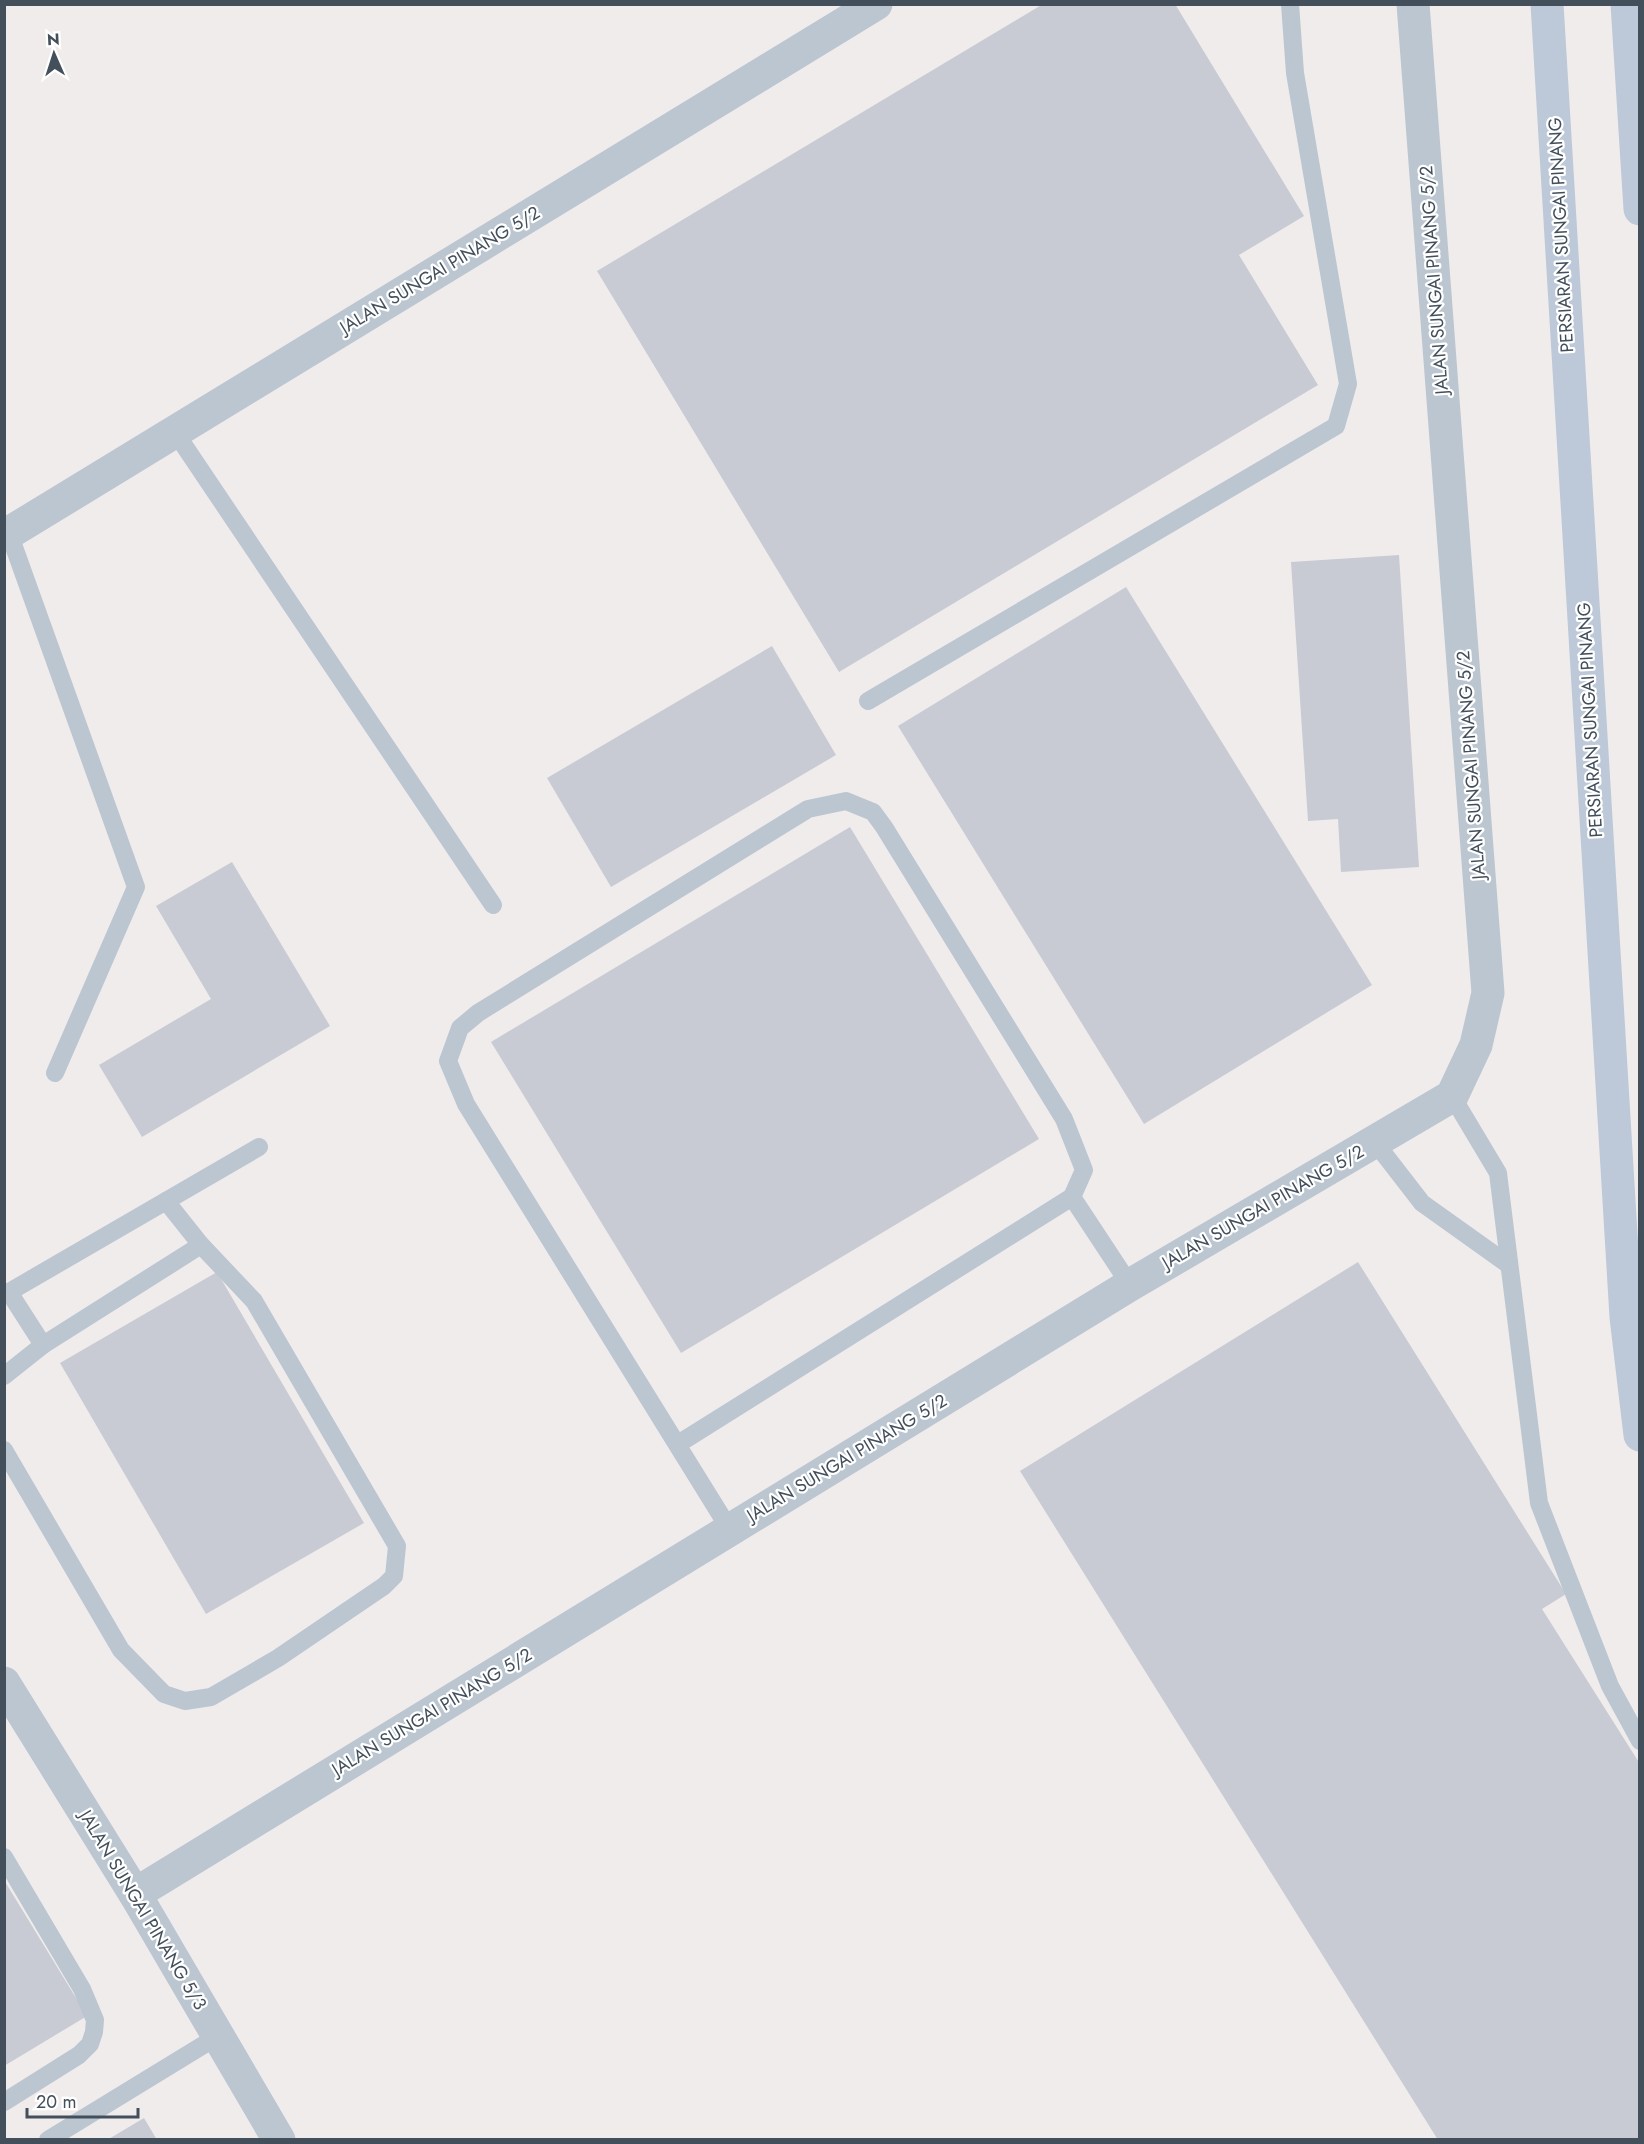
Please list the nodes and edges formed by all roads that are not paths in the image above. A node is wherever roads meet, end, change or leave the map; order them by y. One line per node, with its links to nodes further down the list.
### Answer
1 (876, 4): 7 (street, JALAN SUNGAI PINANG 5/2)
2 (1290, 4): 9 (lane)
3 (1413, 4): 12 (street, JALAN SUNGAI PINANG 5/2)
4 (1547, 4): 23 (street, PERSIARAN SUNGAI PINANG)
5 (1627, 4): 6 (street)
6 (1640, 209)
7 (175, 432): 8 (street, JALAN SUNGAI PINANG 5/2); 10 (lane)
8 (7, 534): 11 (lane)
9 (868, 701)
10 (493, 905)
11 (55, 1073)
12 (1452, 1096): 13 (street, JALAN SUNGAI PINANG 5/2); 18 (lane)
13 (1374, 1141): 18 (lane); 19 (street, JALAN SUNGAI PINANG 5/2)
14 (259, 1147): 16 (lane)
15 (1072, 1197): 19 (lane); 24 (lane); 24 (lane)
16 (166, 1201): 17 (lane); 20 (lane)
17 (201, 1245): 21 (lane); 25 (lane)
18 (1509, 1265): 28 (lane)
19 (1130, 1285): 26 (street, JALAN SUNGAI PINANG 5/2)
20 (7, 1293): 21 (lane)
21 (43, 1345): 22 (lane)
22 (4, 1376)
23 (1640, 1435)
24 (678, 1444): 26 (lane)
25 (4, 1450)
26 (730, 1530): 30 (street, JALAN SUNGAI PINANG 5/2)
27 (4, 1683): 30 (street, JALAN SUNGAI PINANG 5/3)
28 (1640, 1741)
29 (4, 1857): 32 (lane)
30 (135, 1894): 31 (street, JALAN SUNGAI PINANG 5/3)
31 (218, 2036): 33 (lane); 34 (street, JALAN SUNGAI PINANG 5/3)
32 (4, 2102)
33 (48, 2139)
34 (279, 2139)

